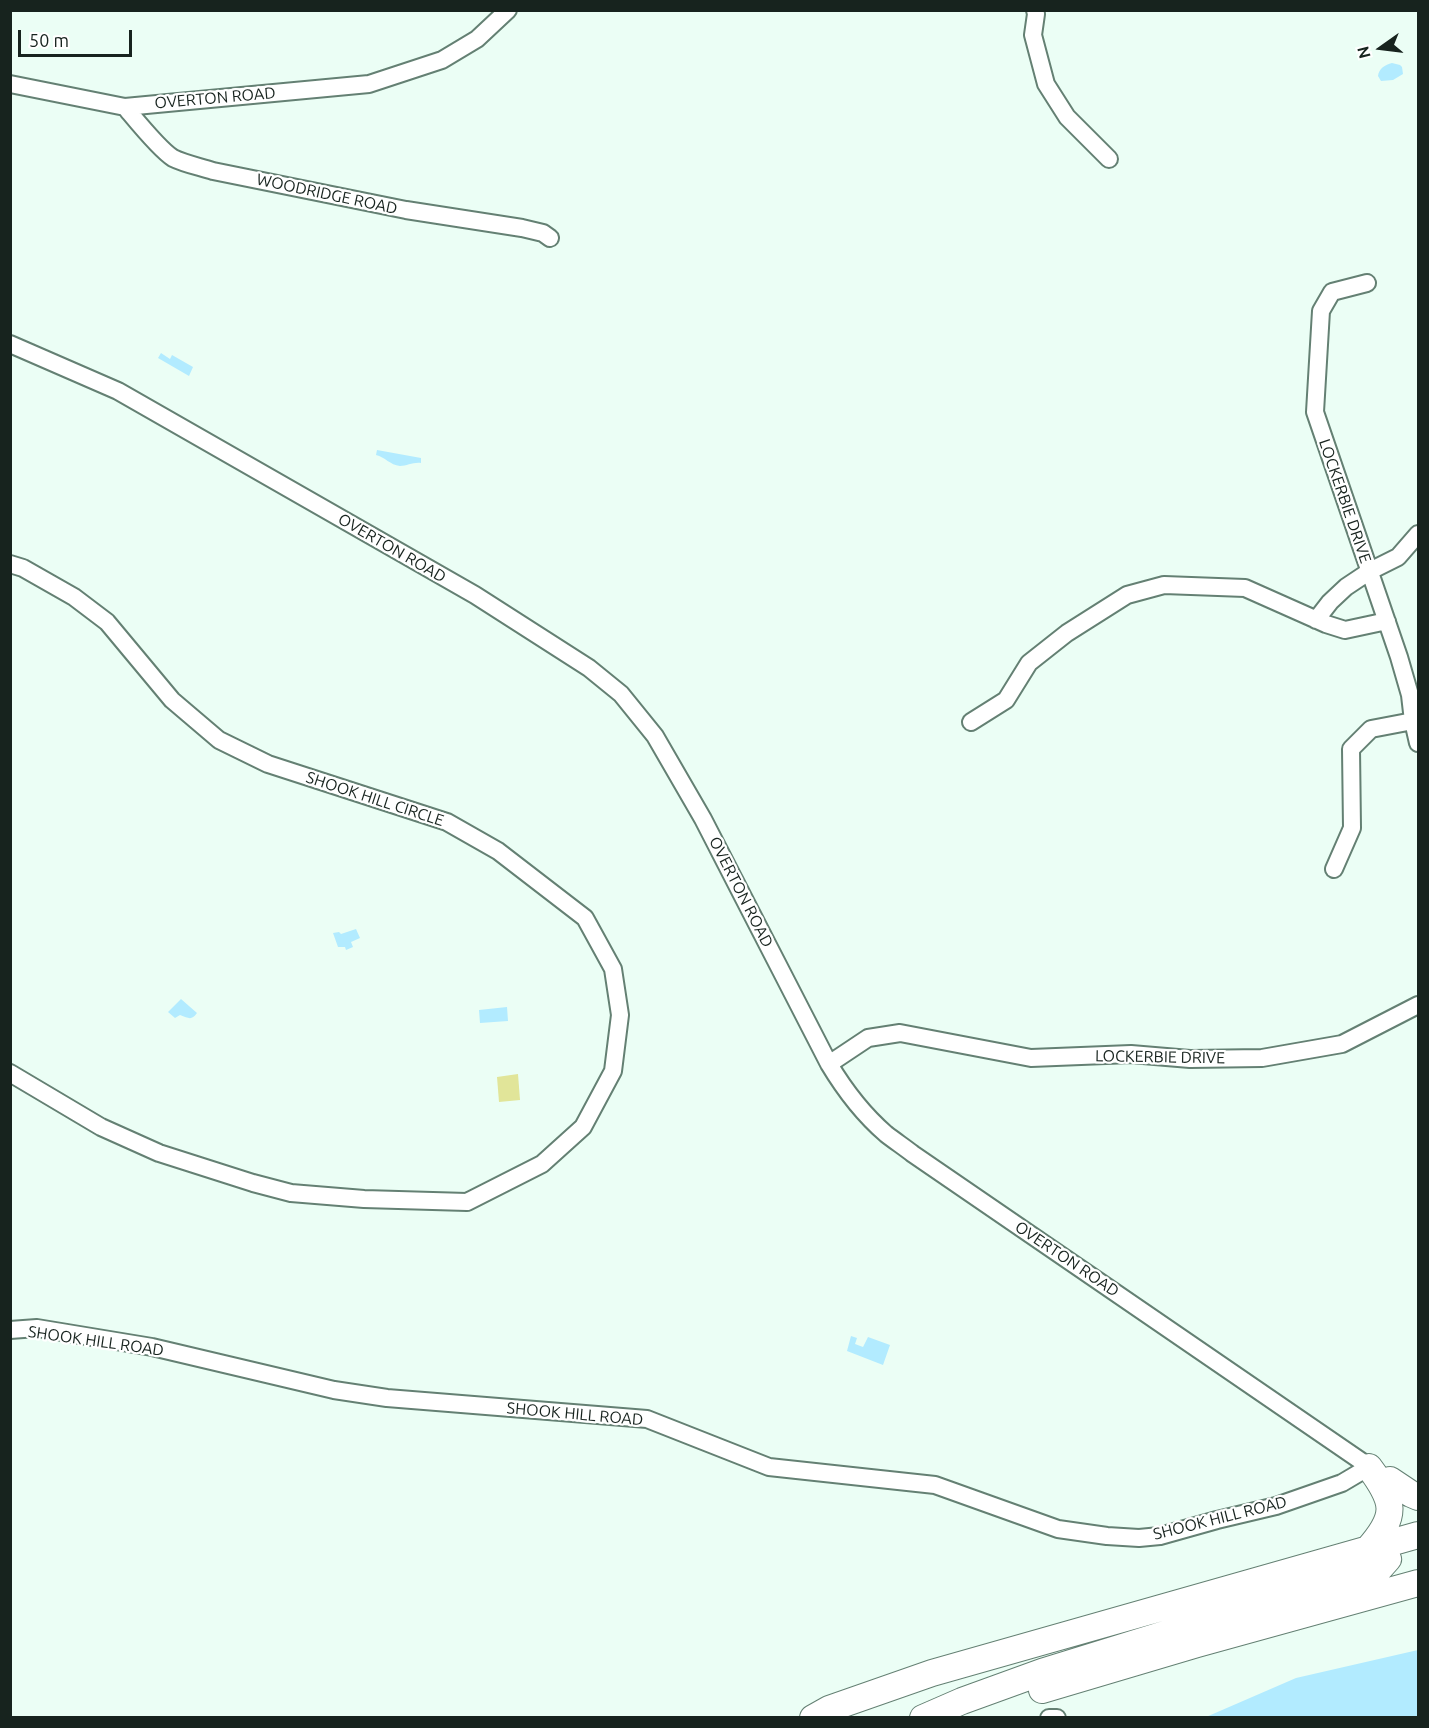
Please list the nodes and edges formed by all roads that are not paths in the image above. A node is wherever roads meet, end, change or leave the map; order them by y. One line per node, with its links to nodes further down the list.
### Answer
1 (508, 10): 4 (street, OVERTON ROAD)
2 (1041, 12): 5 (street)
3 (10, 84): 4 (street, OVERTON ROAD)
4 (125, 106): 6 (street, WOODRIDGE ROAD)
5 (1108, 159)
6 (550, 238)
7 (1367, 283): 11 (street, LOCKERBIE DRIVE)
8 (10, 344): 19 (street, OVERTON ROAD)
9 (1419, 534): 11 (street)
10 (10, 564): 20 (street, SHOOK HILL CIRCLE)
11 (1370, 571): 12 (street); 13 (street, LOCKERBIE DRIVE)
12 (1316, 620): 13 (street); 15 (street)
13 (1387, 621): 14 (street, LOCKERBIE DRIVE)
14 (1413, 721): 16 (street, LOCKERBIE DRIVE); 17 (street)
15 (971, 722)
16 (1419, 743)
17 (1334, 869)
18 (1419, 1005): 19 (street, LOCKERBIE DRIVE)
19 (829, 1064): 22 (street, OVERTON ROAD)
20 (10, 1073)
21 (10, 1330): 22 (street, SHOOK HILL ROAD)
22 (1380, 1473): 23 (highway); 24 (street, OVERTON ROAD); 26 (highway)
23 (1419, 1497)
24 (1419, 1510)
25 (1419, 1535): 26 (highway)
26 (1368, 1549): 28 (highway); 30 (highway)
27 (1419, 1564): 28 (highway)
28 (1349, 1581): 31 (highway)
29 (1419, 1583): 32 (highway)
30 (813, 1718)
31 (923, 1718)
32 (949, 1718)
33 (1049, 1718): 34 (street)
34 (1057, 1718)

